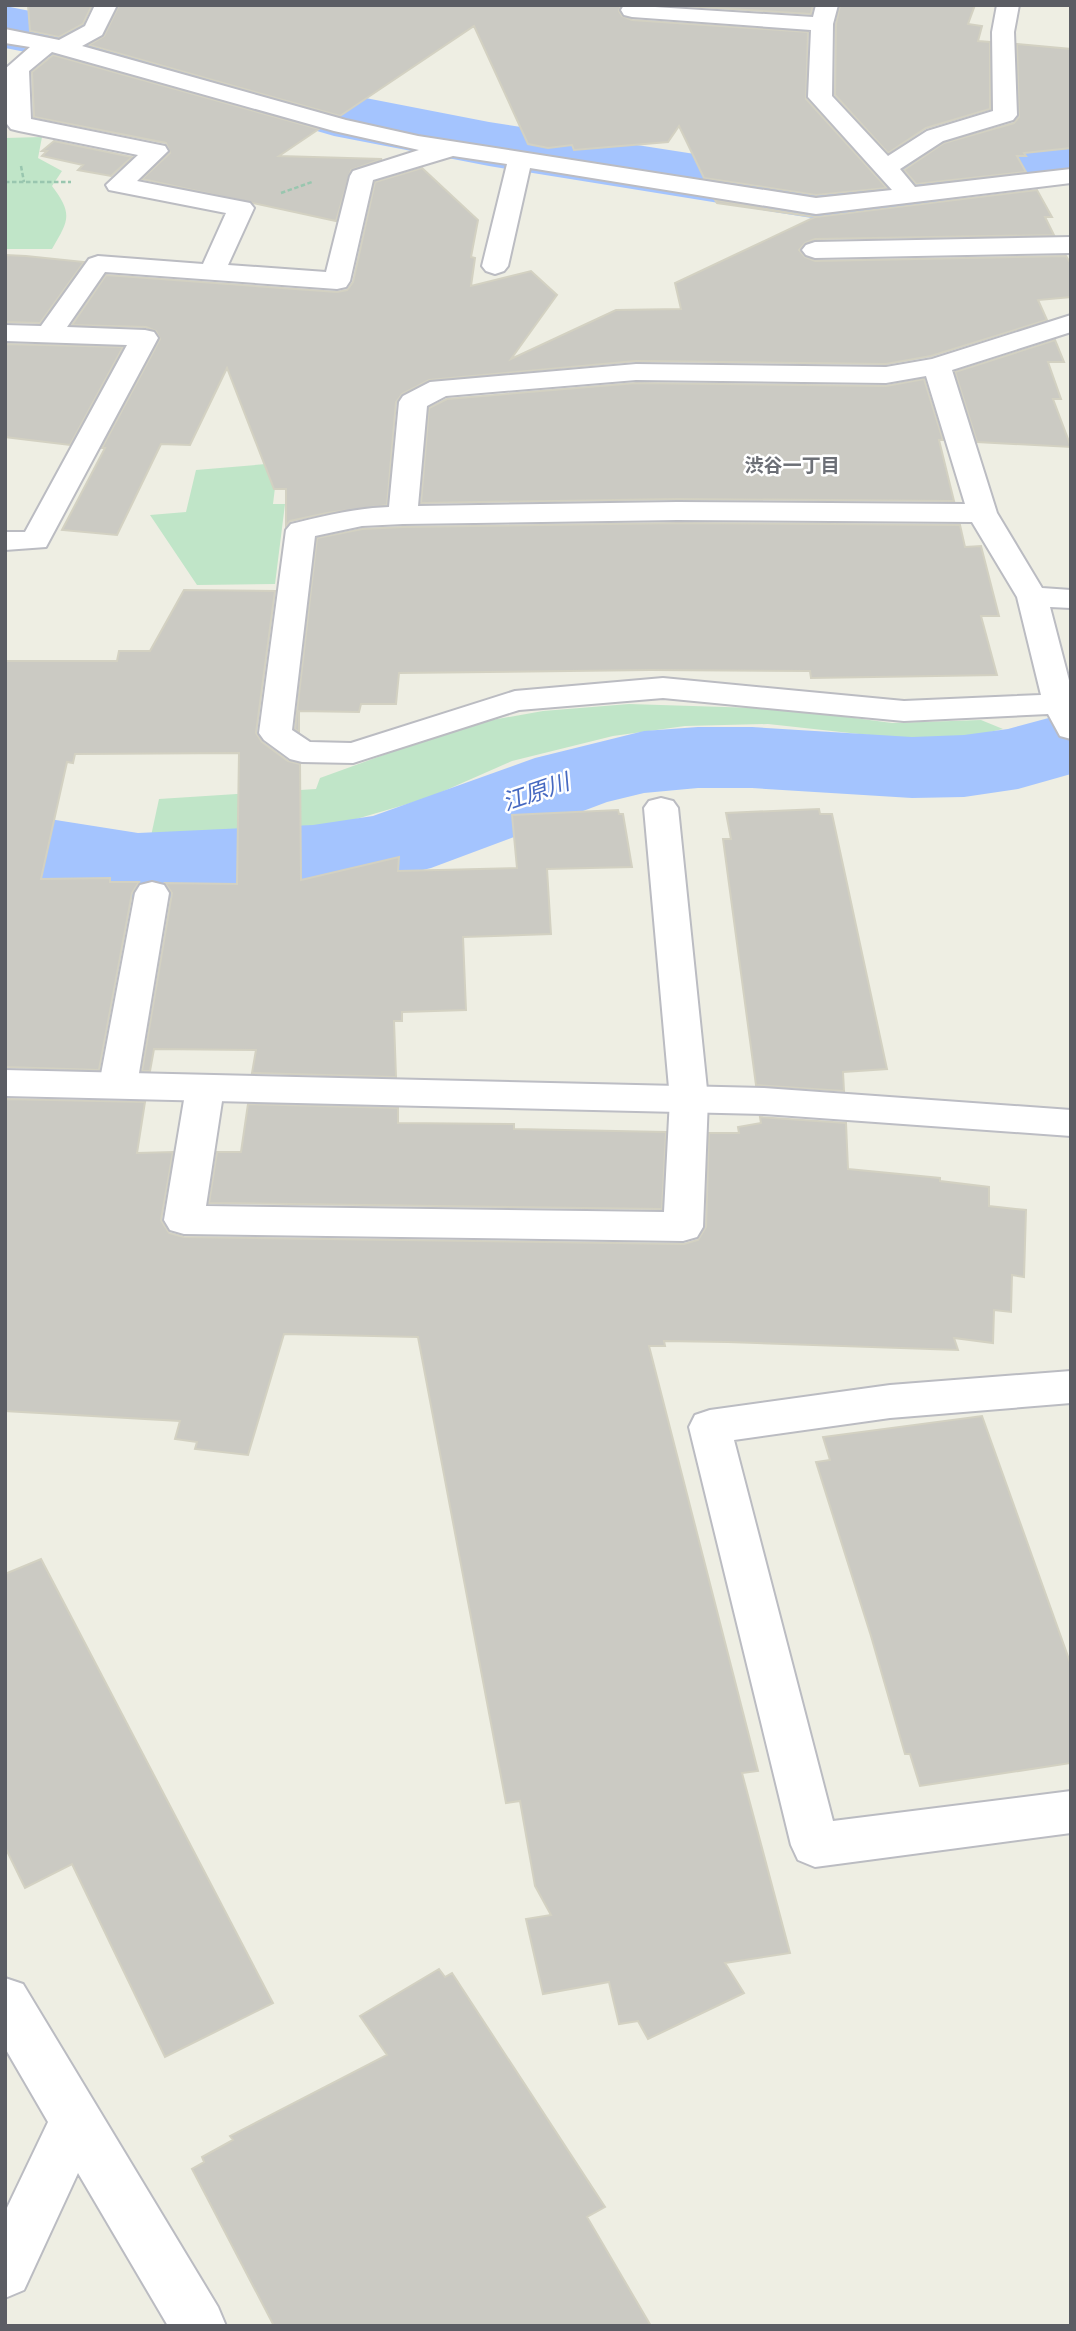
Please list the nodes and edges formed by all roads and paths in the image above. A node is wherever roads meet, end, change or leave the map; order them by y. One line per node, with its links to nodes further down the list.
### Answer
1 (106, 5): 6 (street)
2 (635, 5): 4 (street)
3 (1008, 5): 9 (street)
4 (825, 15): 9 (street)
5 (5, 36): 6 (street)
6 (66, 43): 7 (street); 12 (street)
7 (452, 148): 8 (street); 17 (street)
8 (520, 159): 13 (street); 16 (street)
9 (885, 167): 13 (street)
10 (1070, 177): 13 (street)
11 (5, 182): 12 (path)
12 (118, 185): 17 (street)
13 (909, 194)
14 (1071, 245): 15 (street)
15 (815, 250)
16 (495, 266)
17 (212, 272): 20 (street)
18 (1071, 323): 21 (street)
19 (5, 333): 20 (street)
20 (50, 333): 24 (street)
21 (937, 366): 22 (street); 23 (street)
22 (982, 513): 23 (street); 25 (street)
23 (403, 515): 27 (street)
24 (5, 541)
25 (1032, 597): 26 (street); 27 (street)
26 (1071, 599)
27 (1064, 716)
28 (661, 808): 33 (street)
29 (152, 893): 31 (street)
30 (5, 1083): 31 (street)
31 (118, 1085): 32 (street)
32 (205, 1088): 33 (street); 33 (street)
33 (689, 1099): 34 (street)
34 (1071, 1123)
35 (1071, 1387): 36 (street)
36 (1071, 1812)
37 (5, 2001): 38 (street)
38 (76, 2120): 39 (street); 40 (street)
39 (5, 2271)
40 (198, 2326)

